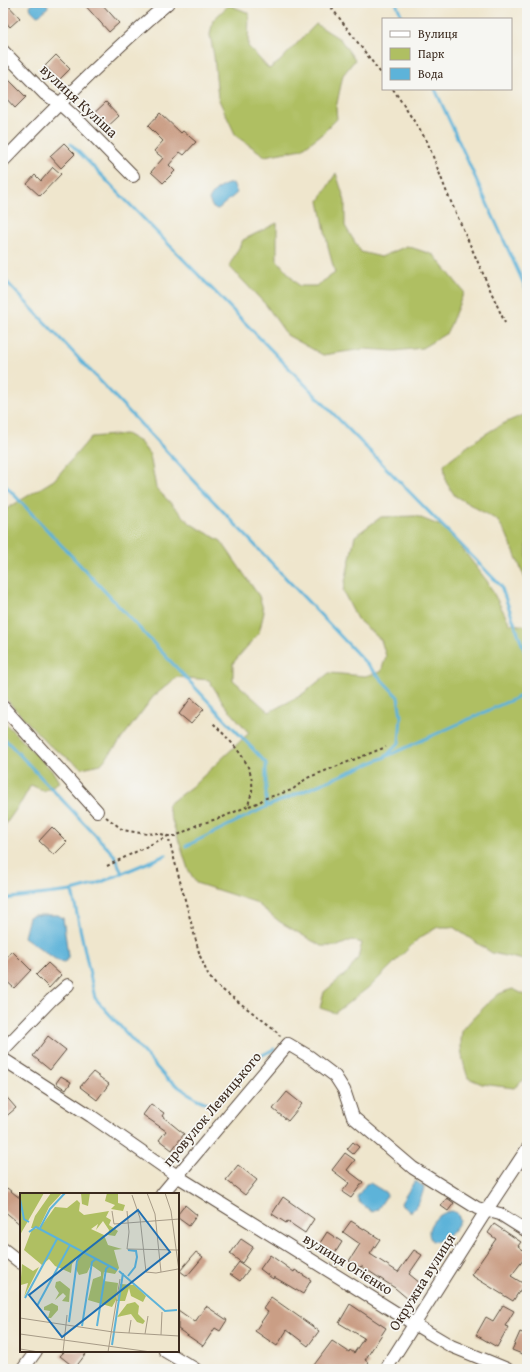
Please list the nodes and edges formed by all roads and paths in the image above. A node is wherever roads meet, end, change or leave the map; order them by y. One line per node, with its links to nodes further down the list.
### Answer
1 (168, 3): 6 (street)
2 (328, 3): 4 (path)
3 (3, 50): 6 (street, вулиця Куліша)
4 (382, 75)
5 (394, 90): 9 (path)
6 (59, 103): 7 (street); 8 (street, вулиця Куліша)
7 (3, 161)
8 (133, 176)
9 (505, 323)
10 (3, 707): 14 (street)
11 (213, 723): 13 (path)
12 (386, 747): 13 (path)
13 (248, 806): 15 (path)
14 (97, 811): 15 (path)
15 (168, 836): 16 (path); 18 (path)
16 (107, 866)
17 (68, 985): 19 (street)
18 (288, 1044): 22 (street, провулок Левицького); 24 (street)
19 (3, 1050)
20 (3, 1058): 22 (street, вулиця Огієнко)
21 (527, 1149): 24 (street, Окружна вулиця)
22 (177, 1176): 23 (street, провулок Левицького); 28 (street, вулиця Огієнко)
23 (163, 1193)
24 (486, 1211): 25 (street); 28 (street, Окружна вулиця)
25 (527, 1231)
26 (3, 1249): 27 (street)
27 (20, 1261)
28 (414, 1324): 33 (street, Окружна вулиця); 34 (street, вулиця Огієнко)
29 (35, 1352): 31 (street)
30 (167, 1352): 32 (street)
31 (23, 1369)
32 (195, 1369)
33 (386, 1369)
34 (507, 1369)

